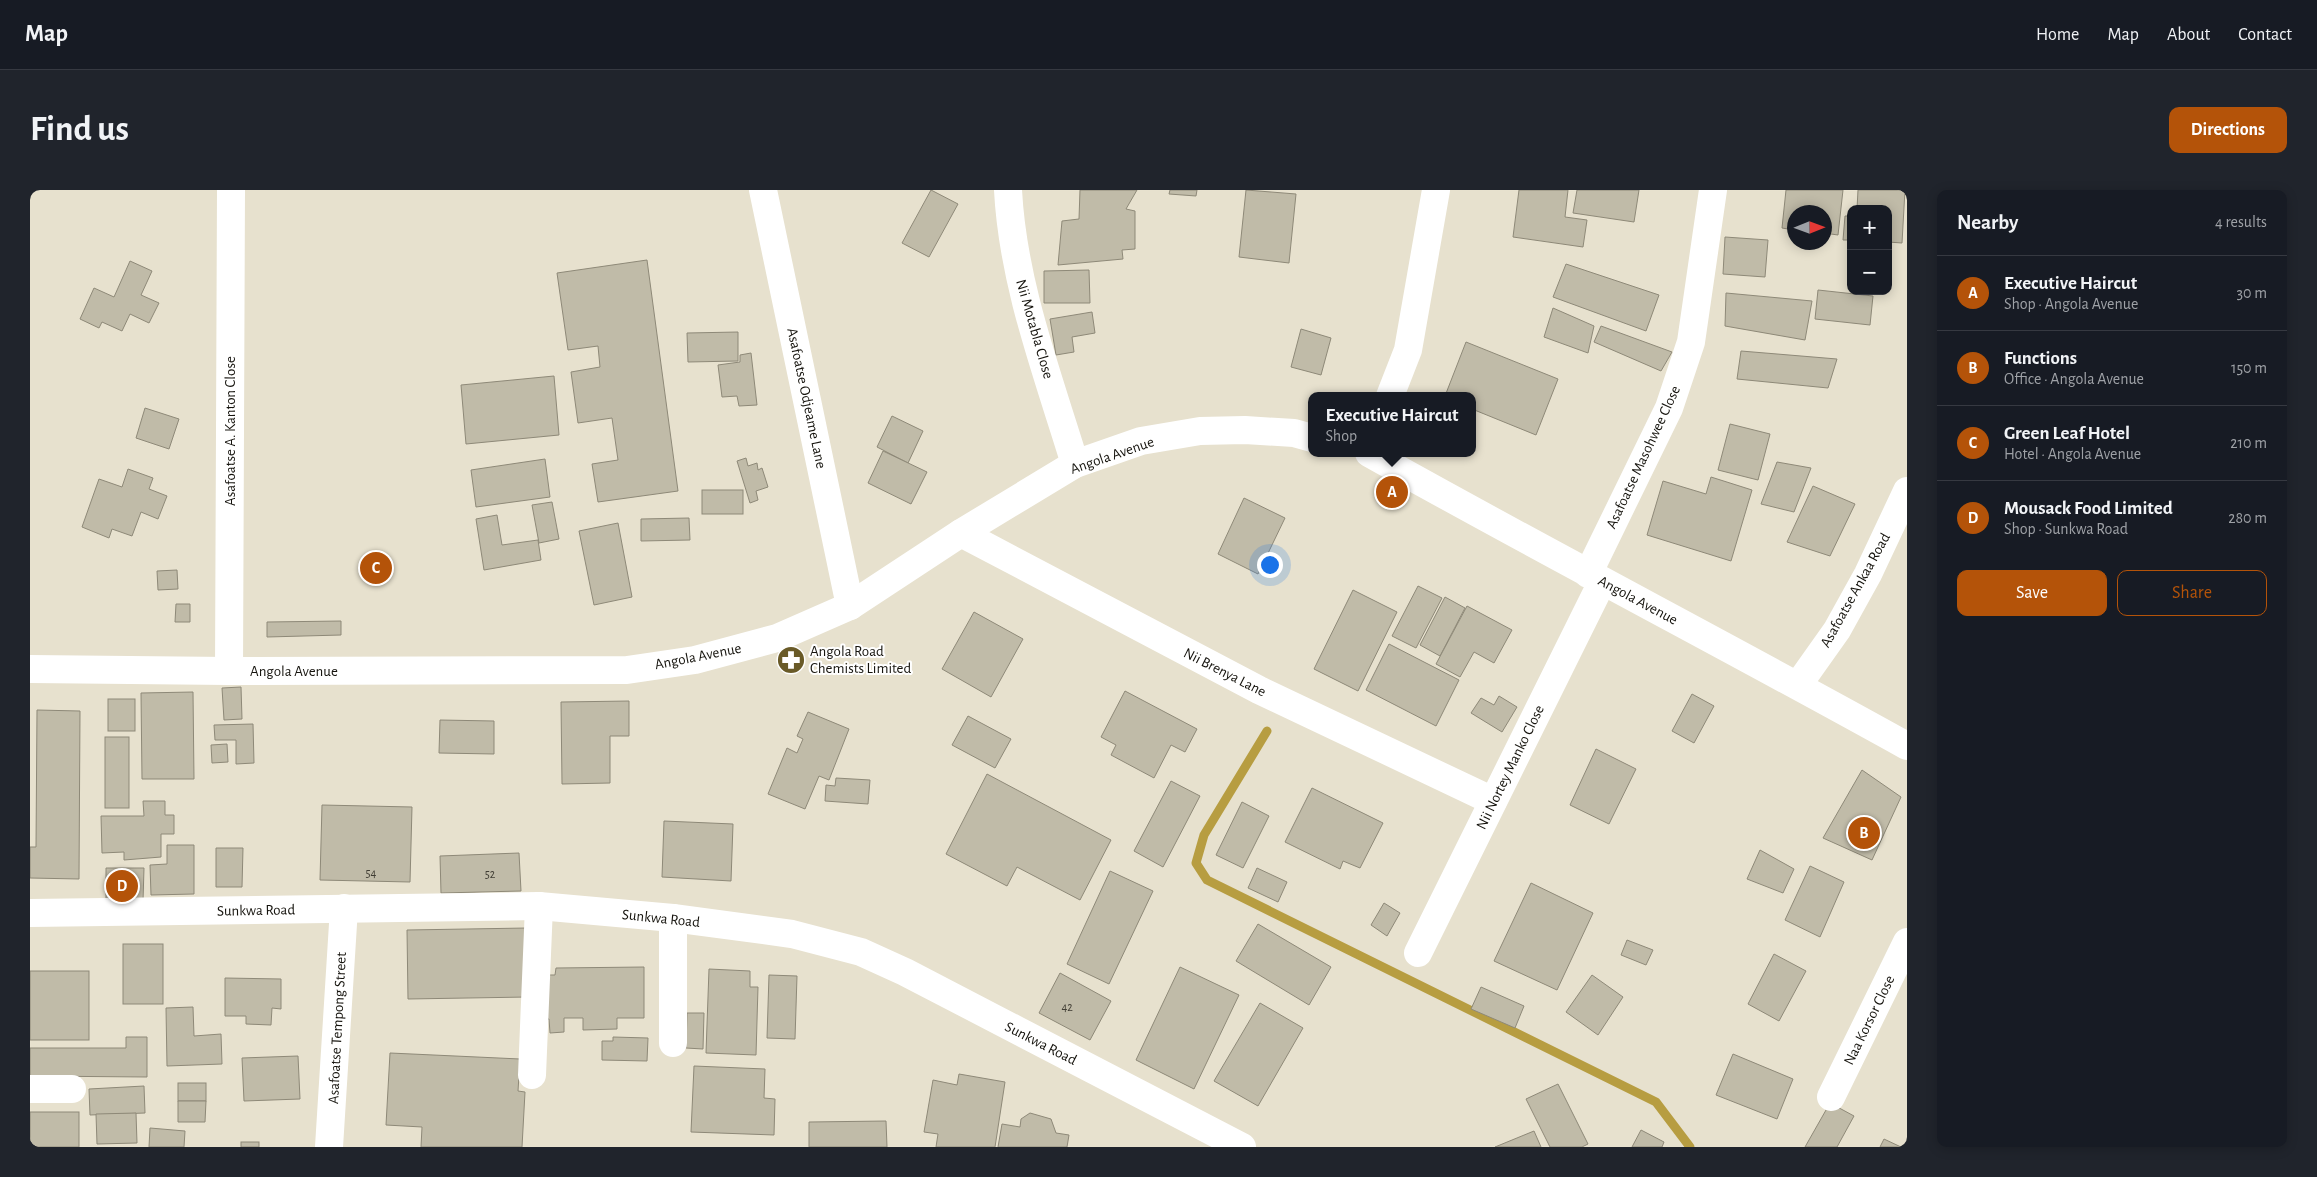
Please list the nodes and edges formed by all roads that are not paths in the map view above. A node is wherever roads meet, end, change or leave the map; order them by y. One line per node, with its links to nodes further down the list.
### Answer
1 (231, 190): 15 (street, Asafoatse A. Kanton Close)
2 (763, 190): 13 (street, Asafoatse Odjeame Lane)
3 (1008, 190): 9 (street, Nii Motabla Close)
4 (1436, 190): 6 (street)
5 (1713, 190): 12 (street, Asafoatse Masohwee Close)
6 (1392, 392)
7 (1308, 437): 9 (street, Angola Avenue)
8 (1377, 457): 12 (street, Angola Avenue)
9 (1075, 464): 11 (street, Angola Avenue)
10 (1907, 491): 16 (street, Asafoatse Ankaa Road)
11 (961, 533): 13 (street, Angola Avenue); 18 (street, Nii Brenya Lane)
12 (1595, 578): 16 (street, Angola Avenue); 18 (street, Nii Nortey Manko Close)
13 (850, 606): 15 (street, Angola Avenue)
14 (30, 669): 15 (street, Angola Avenue)
15 (229, 671)
16 (1798, 685): 17 (street, Angola Avenue)
17 (1907, 746)
18 (1494, 801): 24 (street, Nii Nortey Manko Close)
19 (539, 906): 20 (street, Sunkwa Road); 22 (street, Sunkwa Road); 26 (street)
20 (344, 908): 21 (street, Sunkwa Road); 31 (street, Asafoatse Tempong Street)
21 (30, 913)
22 (673, 918): 25 (street); 30 (street, Sunkwa Road)
23 (1907, 942): 29 (street, Naa Korsor Close)
24 (1418, 953)
25 (673, 1043)
26 (532, 1075)
27 (30, 1088): 28 (street)
28 (72, 1088)
29 (1831, 1097)
30 (1230, 1144)
31 (329, 1147)

